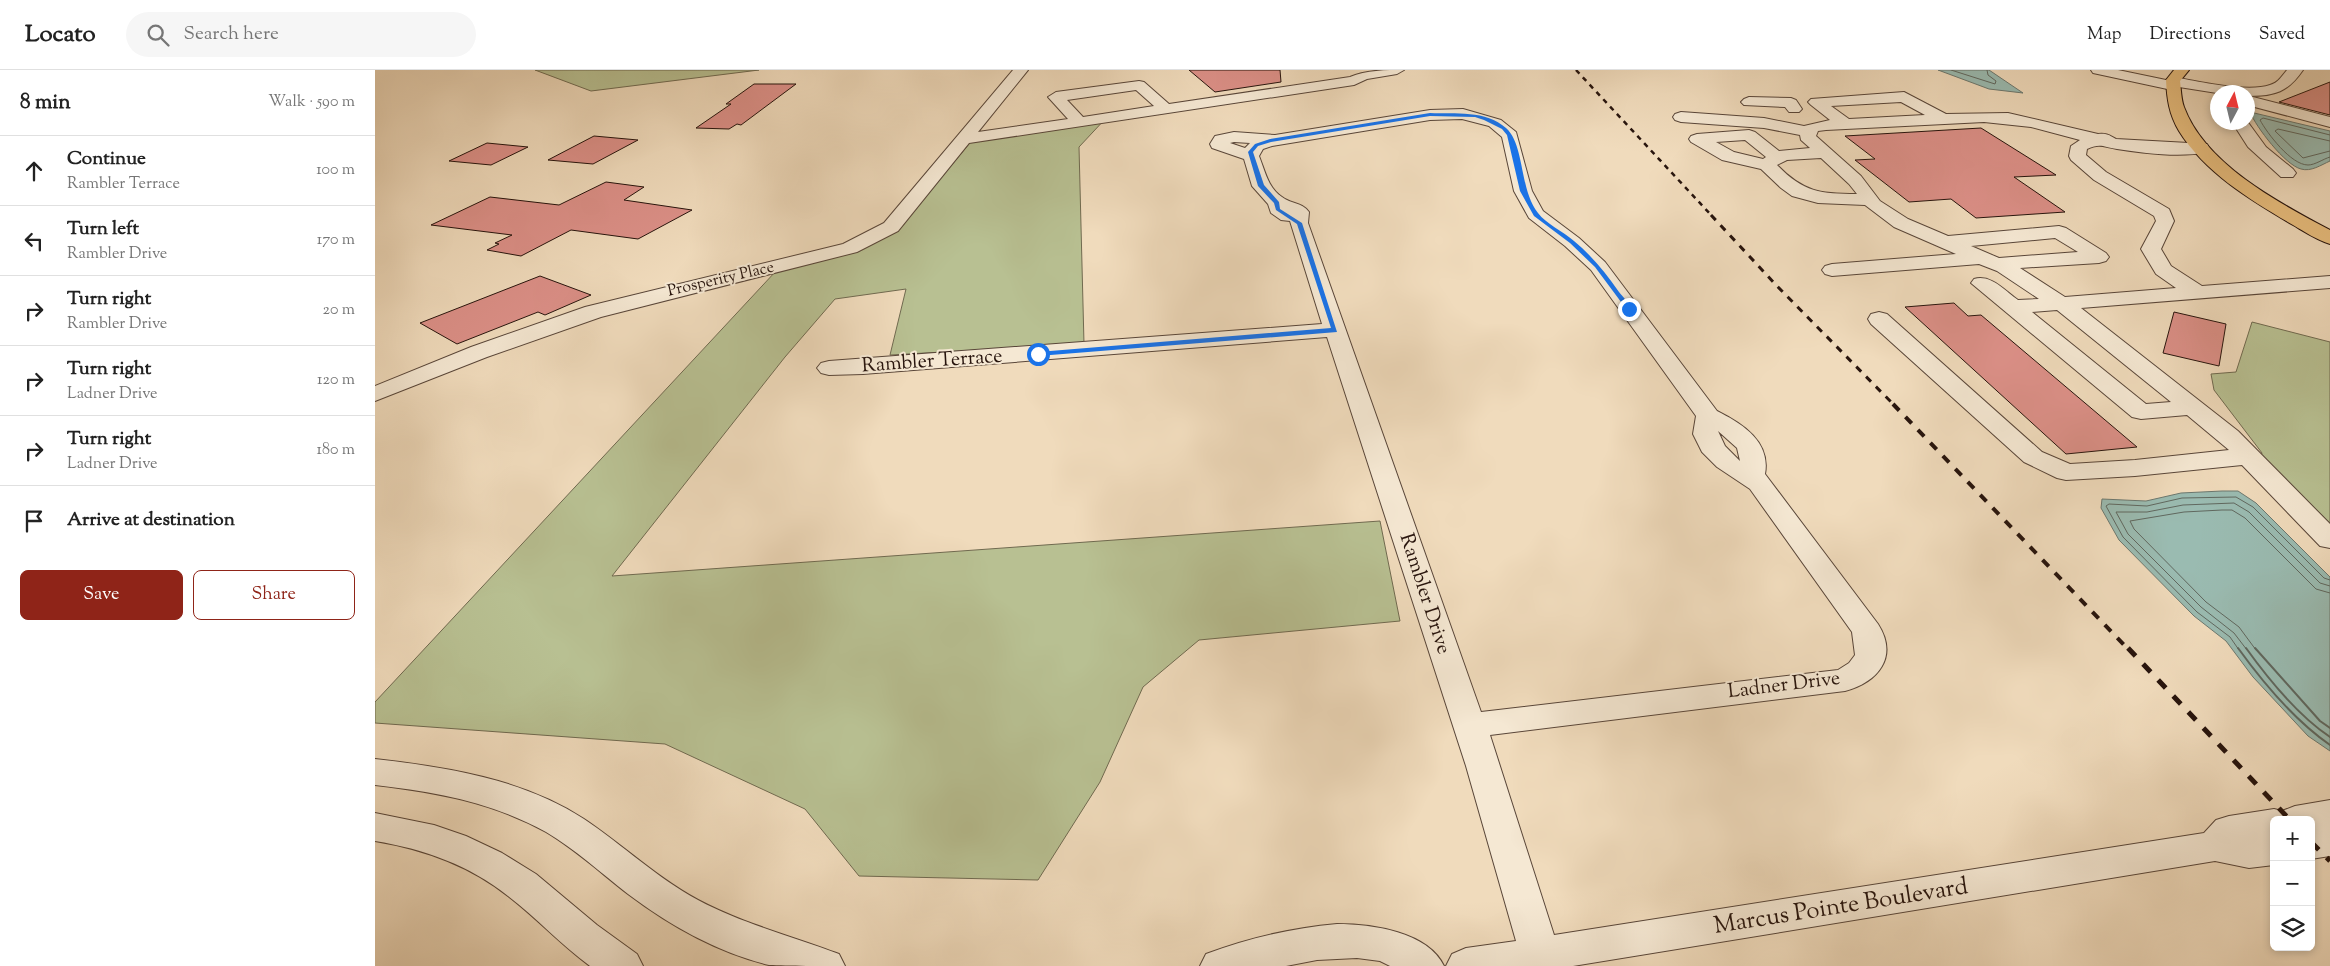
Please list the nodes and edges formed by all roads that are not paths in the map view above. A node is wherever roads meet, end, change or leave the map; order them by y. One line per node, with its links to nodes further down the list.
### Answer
1 (1021, 70): 26 (street, Prosperity Place)
2 (1397, 70): 14 (street)
3 (2098, 70): 6 (street)
4 (2133, 70): 6 (street)
5 (2296, 70): 8 (street)
6 (2175, 79): 7 (street); 29 (main road)
7 (2220, 85)
8 (2255, 89)
9 (1100, 90): 14 (street); 17 (street); 20 (street)
10 (1732, 101): 12 (street)
11 (1476, 102): 16 (street, Ladner Drive)
12 (1749, 102): 15 (street); 21 (street)
13 (2255, 102): 22 (street)
14 (1167, 109): 17 (street)
15 (1794, 110)
16 (1447, 114): 27 (street, Ladner Drive); 50 (street, Ladner Drive)
17 (1124, 115): 20 (street)
18 (1681, 117): 21 (street)
19 (1943, 119): 23 (street); 23 (street); 28 (street)
20 (1079, 122): 26 (street)
21 (1764, 122): 25 (street)
22 (2330, 122)
23 (1845, 124): 25 (street)
24 (2245, 130): 32 (street)
25 (1810, 132): 30 (street)
26 (966, 139): 46 (street, Prosperity Place)
27 (1275, 140): 31 (street); 31 (street)
28 (2094, 140): 29 (street); 40 (street)
29 (2201, 148): 34 (main road)
30 (1824, 153): 33 (street); 33 (street)
31 (1251, 156): 44 (street, Rambler Drive)
32 (2287, 172)
33 (1871, 200): 35 (street)
34 (2330, 238)
35 (1944, 242): 36 (street); 36 (street)
36 (1988, 261): 37 (street); 41 (street)
37 (1832, 270)
38 (2330, 282): 40 (street)
39 (1981, 283): 42 (street)
40 (2197, 292): 41 (street)
41 (2061, 303): 42 (street); 47 (street)
42 (2013, 307): 47 (street)
43 (1879, 319): 48 (street)
44 (1335, 330): 45 (street, Rambler Terrace); 50 (street, Rambler Drive)
45 (829, 368)
46 (384, 390)
47 (2193, 407): 48 (street)
48 (2250, 456): 49 (street)
49 (2330, 540)
50 (1468, 726): 56 (street, Rambler Drive)
51 (375, 772): 58 (street)
52 (2270, 824): 54 (street)
53 (375, 827): 57 (street)
54 (2215, 846): 55 (street, Marcus Pointe Boulevard); 56 (street, Marcus Pointe Boulevard)
55 (2270, 851)
56 (1542, 961): 61 (street, Marcus Pointe Boulevard)
57 (623, 966)
58 (825, 966)
59 (1220, 966): 60 (street)
60 (1424, 966)
61 (1466, 966)

